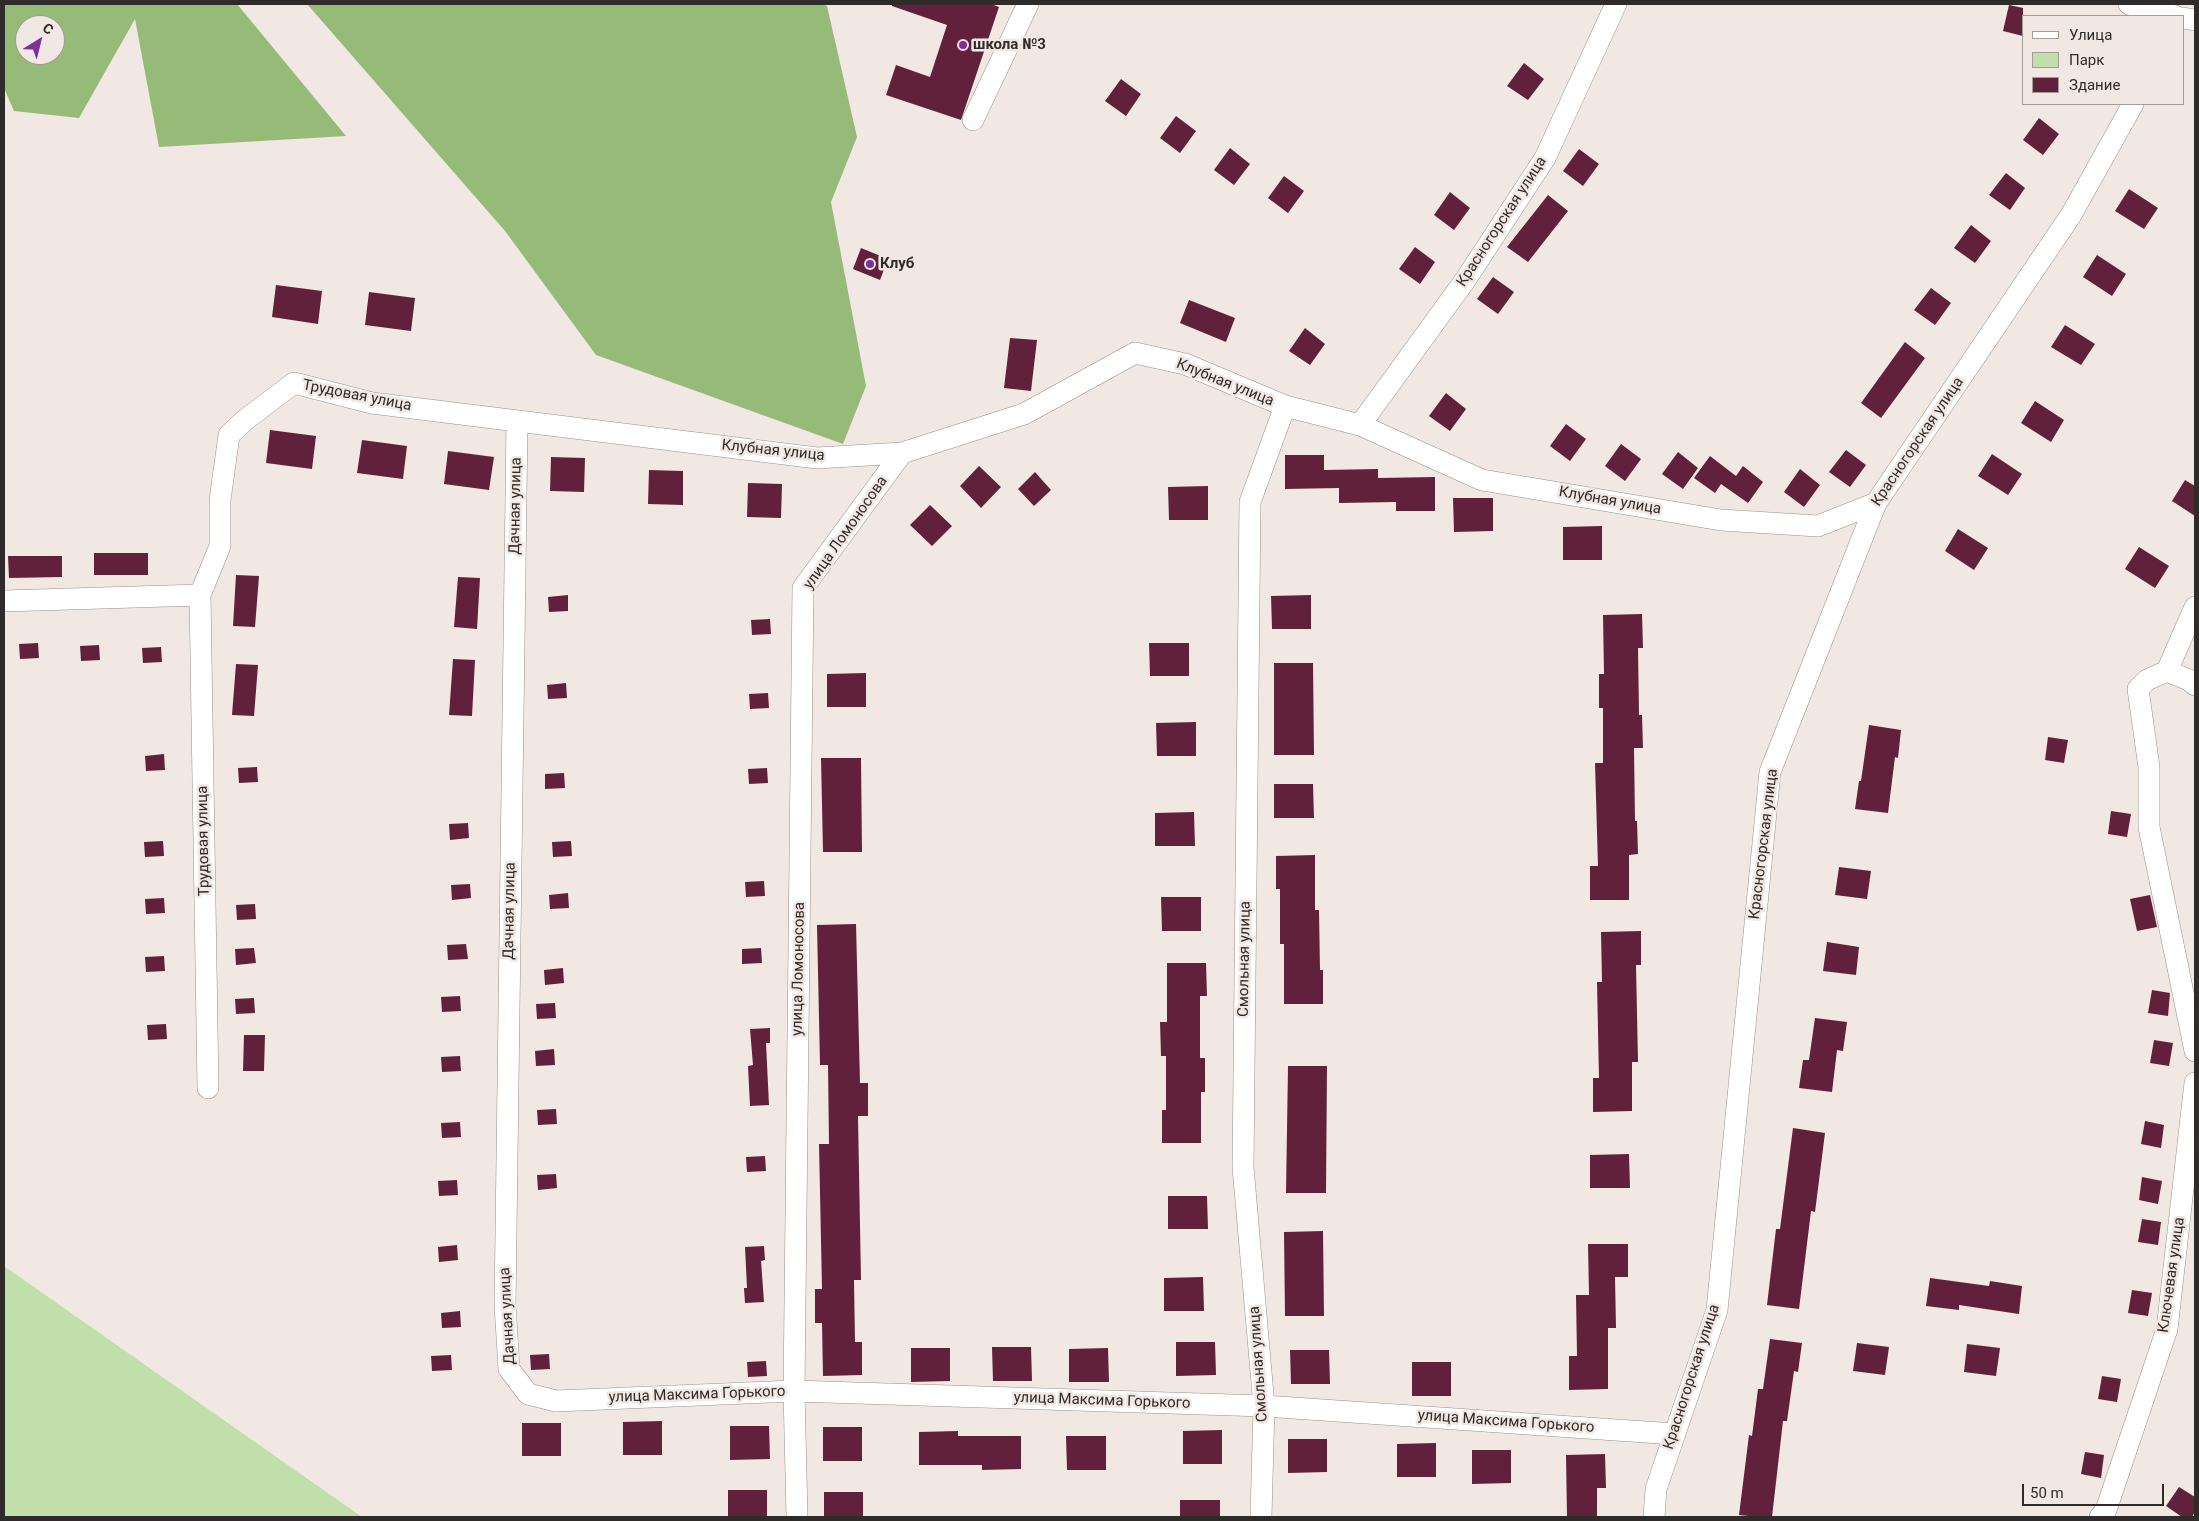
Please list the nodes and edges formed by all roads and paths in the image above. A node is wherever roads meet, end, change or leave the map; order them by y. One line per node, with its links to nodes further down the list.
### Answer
1 (1028, 4): 6 (street)
2 (1616, 4): 9 (street, Красногорская улица)
3 (2129, 4): 4 (street)
4 (2171, 15)
5 (2132, 105): 11 (street, Красногорская улица)
6 (973, 120)
7 (1284, 406): 9 (street, Клубная улица); 10 (street, Клубная улица); 22 (street, Смольная улица)
8 (517, 422): 10 (street, Клубная улица); 12 (street, Трудовая улица); 21 (street, Дачная улица)
9 (1360, 424): 11 (street, Клубная улица)
10 (902, 453): 20 (street, улица Ломоносова)
11 (1876, 503): 23 (street, Красногорская улица)
12 (200, 595): 13 (street); 19 (street, Трудовая улица)
13 (4, 602)
14 (2195, 607): 15 (street)
15 (2167, 671): 16 (street); 17 (street)
16 (2195, 685)
17 (2195, 1051)
18 (2195, 1082): 27 (street, Ключевая улица)
19 (208, 1088)
20 (794, 1391): 21 (street, улица Максима Горького); 22 (street, улица Максима Горького); 24 (street, улица Ломоносова)
21 (528, 1394)
22 (1264, 1406): 23 (street, улица Максима Горького); 25 (street, Смольная улица)
23 (1675, 1434): 26 (street, Красногорская улица)
24 (797, 1517)
25 (1261, 1517)
26 (1654, 1517)
27 (2100, 1517)

